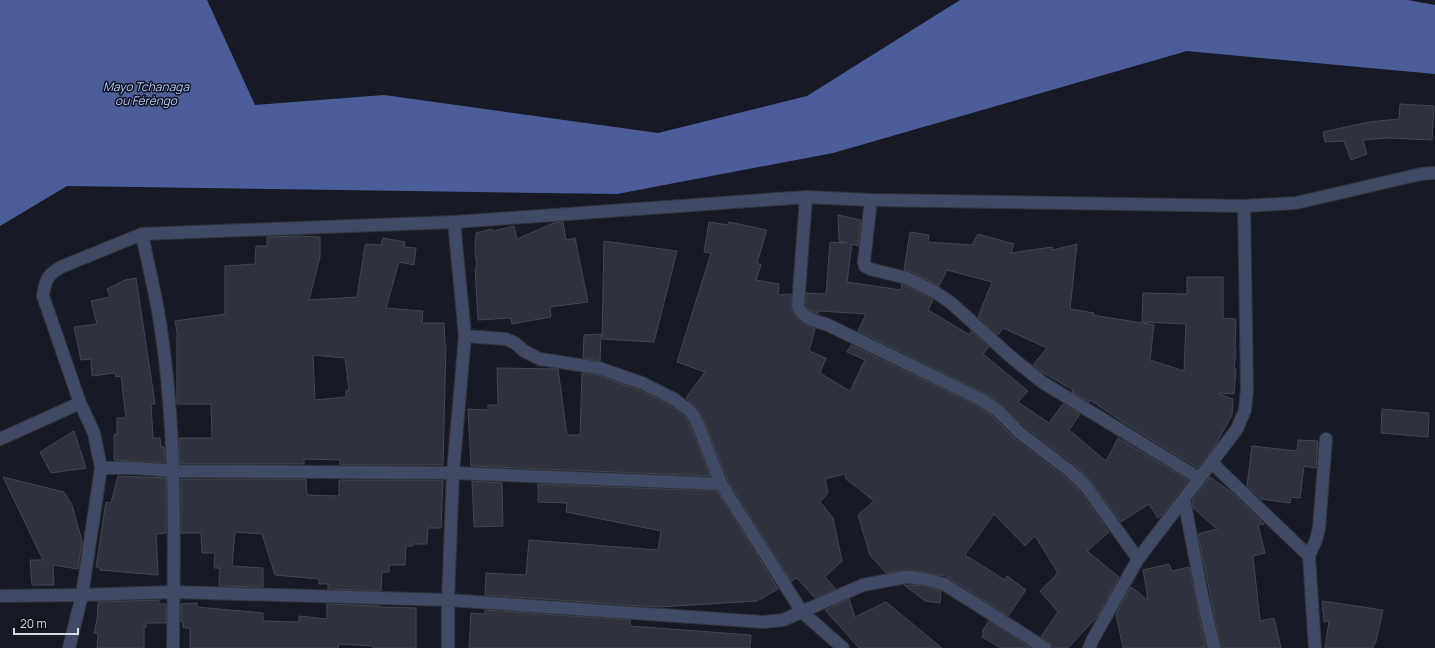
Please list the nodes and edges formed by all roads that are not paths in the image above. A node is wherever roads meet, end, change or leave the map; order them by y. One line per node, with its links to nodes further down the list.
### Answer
1 (1435, 173): 4 (street)
2 (806, 197): 3 (street); 5 (street); 19 (street)
3 (871, 200): 4 (street); 15 (street)
4 (1244, 206): 11 (street)
5 (454, 222): 6 (street); 7 (street)
6 (142, 234): 8 (street); 13 (street)
7 (465, 336): 14 (street); 16 (street)
8 (80, 403): 9 (street); 12 (street)
9 (0, 439)
10 (1326, 439): 18 (street)
11 (1212, 463): 15 (street); 18 (street)
12 (101, 468): 13 (street); 21 (street)
13 (174, 471): 14 (street); 20 (street)
14 (453, 473): 16 (street); 23 (street)
15 (1199, 478): 17 (street)
16 (721, 484): 24 (street)
17 (1184, 499): 19 (street); 31 (street)
18 (1309, 556): 32 (street)
19 (1138, 559): 30 (street)
20 (173, 592): 21 (street); 23 (street); 26 (street)
21 (82, 595): 22 (street); 25 (street)
22 (0, 596)
23 (448, 600): 24 (street); 27 (street)
24 (802, 612): 28 (street); 29 (street)
25 (69, 648)
26 (173, 648)
27 (448, 648)
28 (843, 648)
29 (1045, 648)
30 (1089, 648)
31 (1214, 648)
32 (1315, 648)

